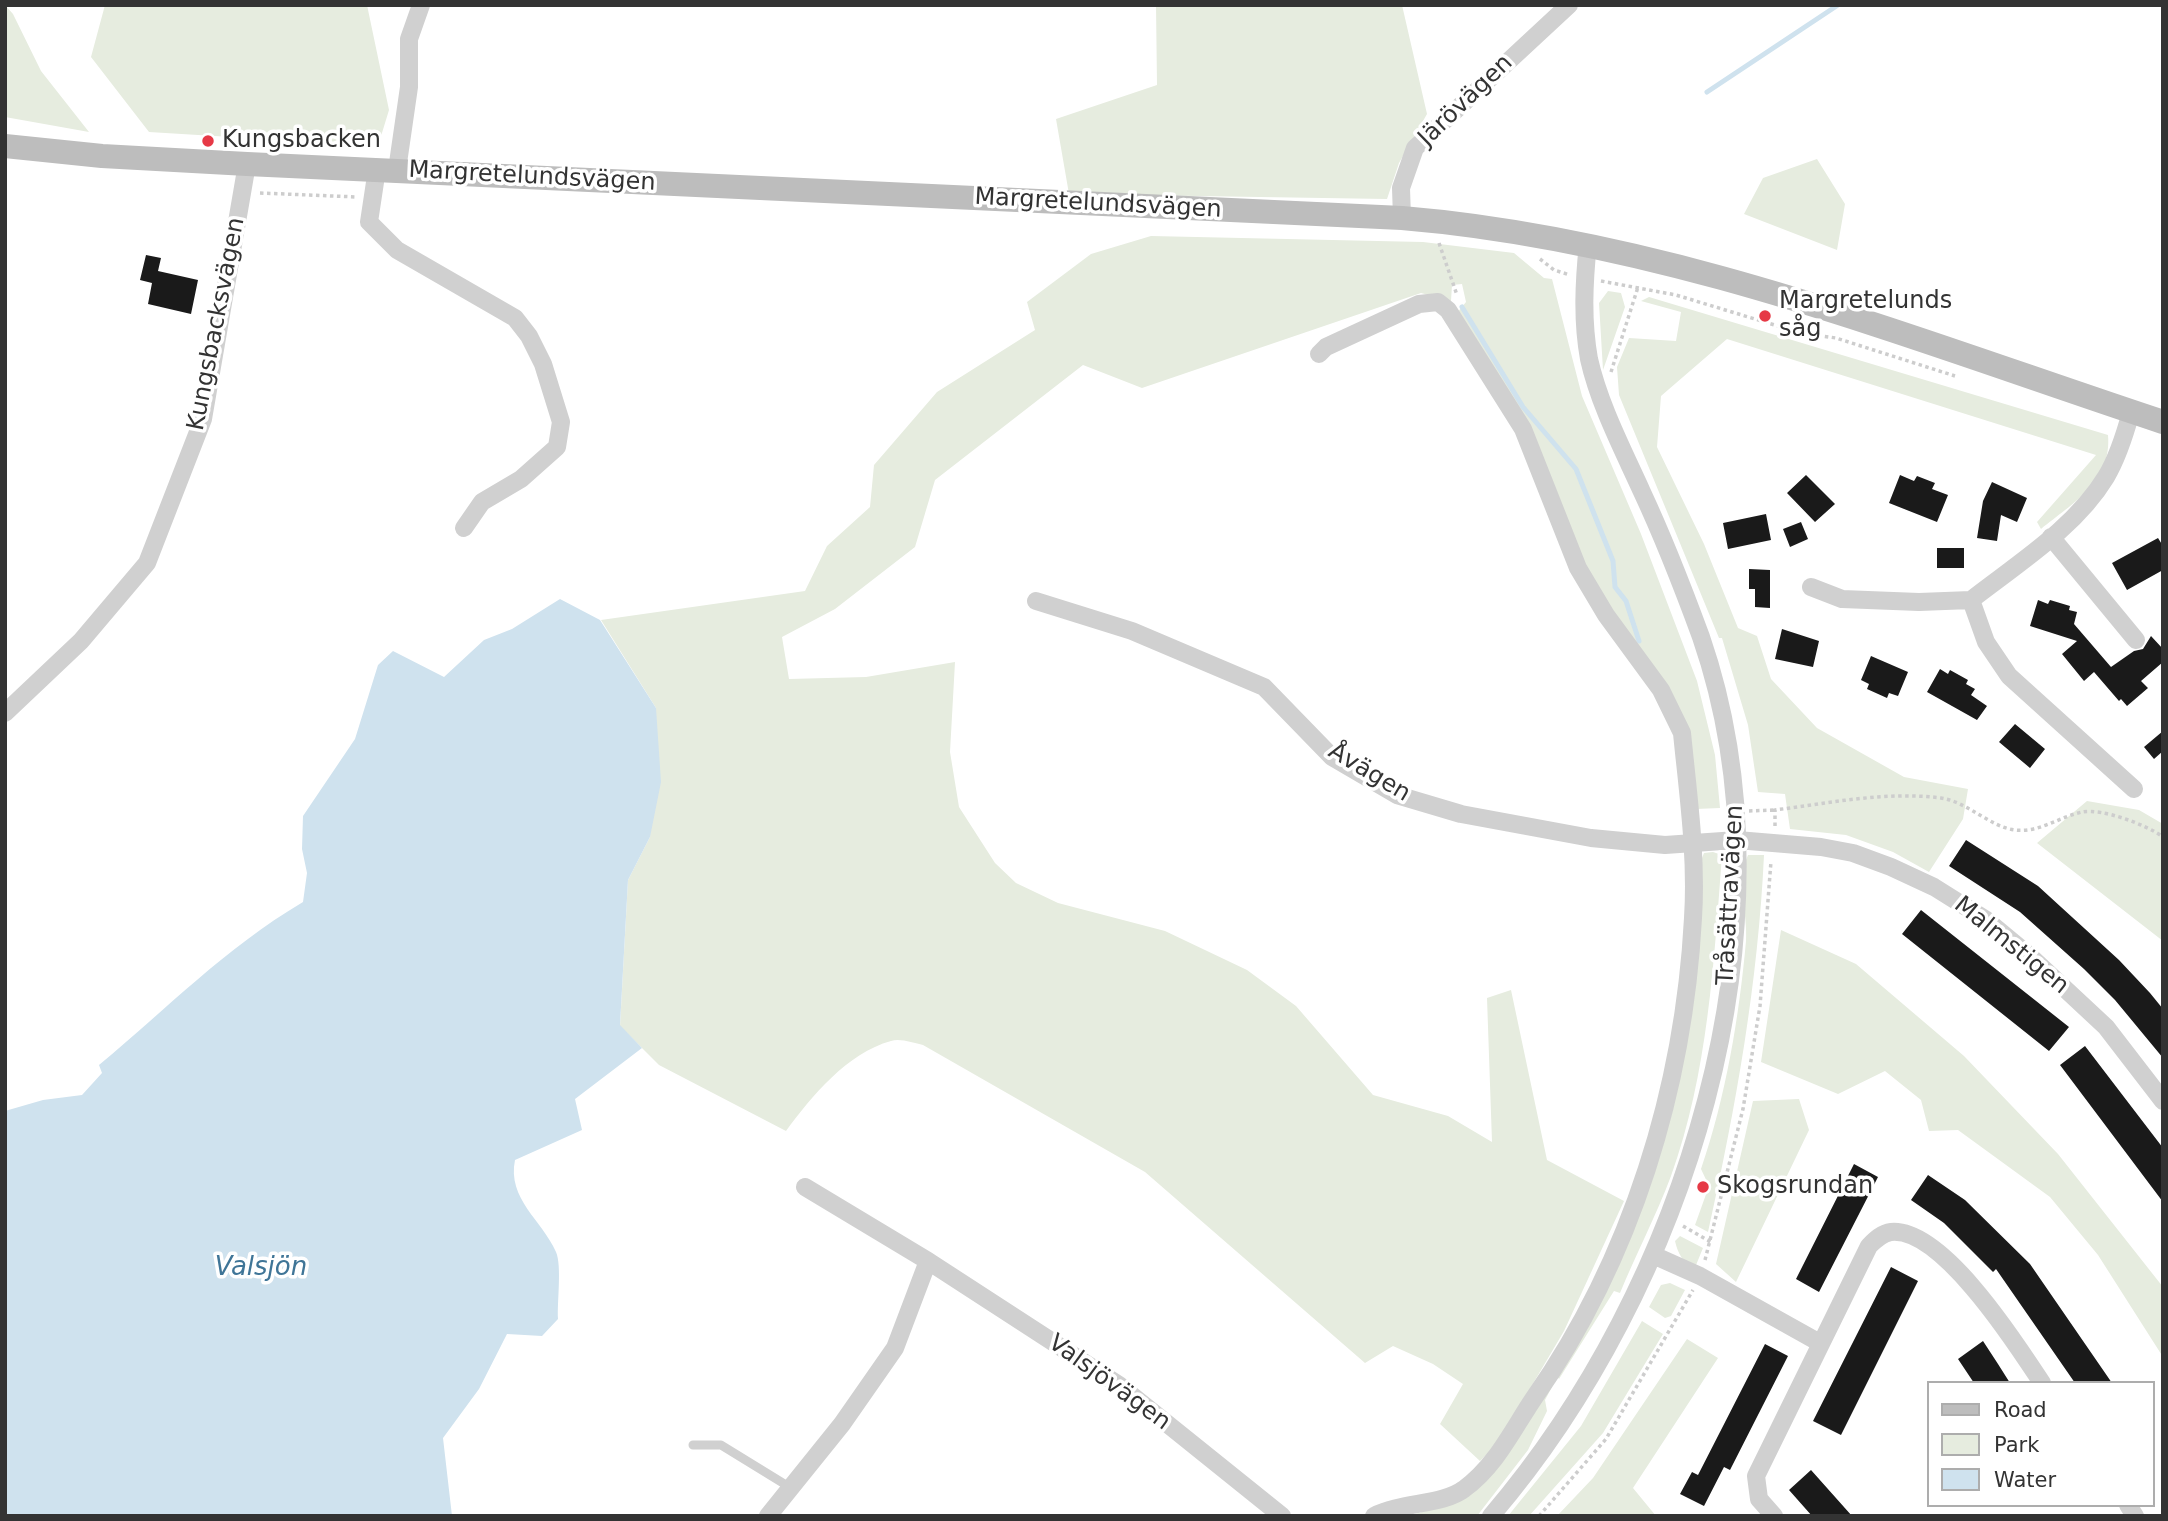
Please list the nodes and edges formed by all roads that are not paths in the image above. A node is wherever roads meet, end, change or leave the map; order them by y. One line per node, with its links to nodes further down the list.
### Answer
1 (421, 5): 5 (street)
2 (1569, 5): 6 (street, Järövägen)
3 (5, 146): 4 (street, Margretelundsvägen)
4 (247, 164): 5 (street, Margretelundsvägen); 17 (street, Kungsbacksvägen)
5 (387, 170): 6 (street, Margretelundsvägen); 11 (street)
6 (1402, 218): 7 (street, Margretelundsvägen)
7 (1588, 243): 9 (street, Margretelundsvägen); 19 (street, Tråsättravägen)
8 (1319, 354): 20 (street)
9 (2131, 411): 10 (street, Margretelundsvägen); 12 (street)
10 (2163, 422)
11 (464, 528)
12 (2051, 537): 14 (street); 16 (street)
13 (1811, 587): 14 (street)
14 (1971, 600): 18 (street)
15 (1036, 601): 20 (street, Åvägen)
16 (2136, 640)
17 (5, 713)
18 (2134, 789)
19 (1737, 840): 20 (street, Åvägen); 21 (street, Malmstigen); 23 (street, Tråsättravägen)
20 (1692, 843): 31 (street)
21 (2163, 1101)
22 (805, 1188): 24 (street, Valsjövägen)
23 (1653, 1255): 25 (street); 32 (street, Tråsättravägen)
24 (928, 1261): 28 (street); 30 (street, Valsjövägen)
25 (1820, 1343): 26 (street); 33 (street)
26 (2041, 1381)
27 (693, 1445): 28 (lane)
28 (792, 1489): 29 (street)
29 (768, 1516)
30 (1282, 1516)
31 (1374, 1516)
32 (1491, 1516)
33 (1774, 1516)

